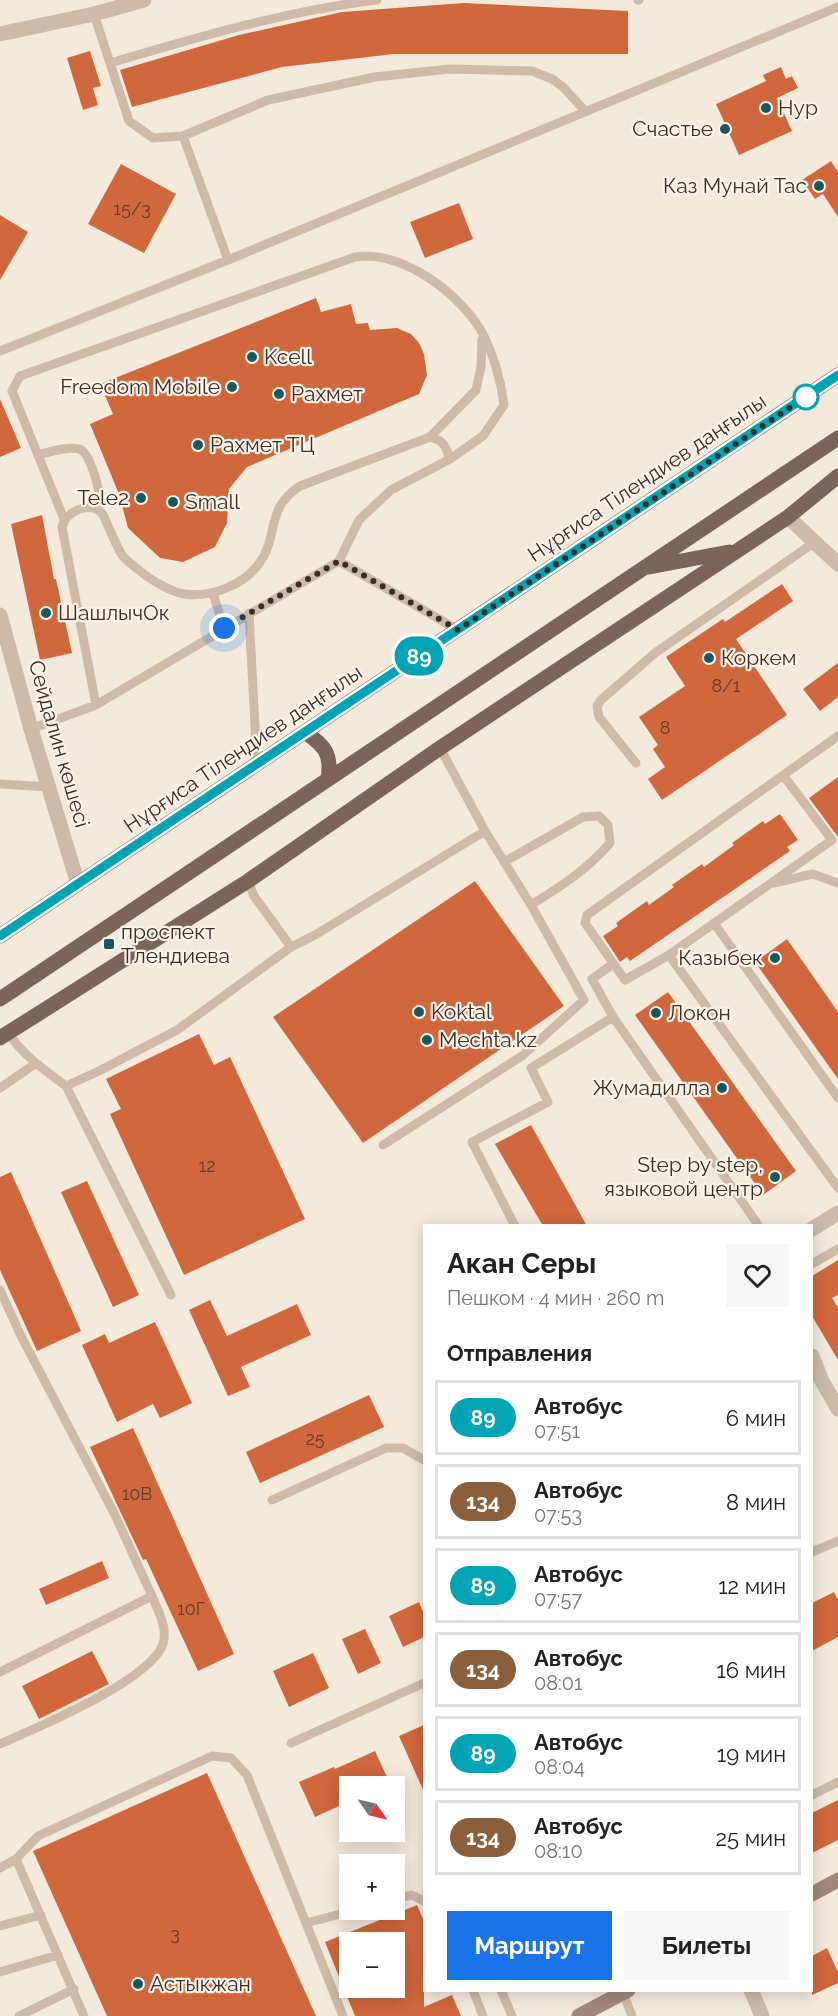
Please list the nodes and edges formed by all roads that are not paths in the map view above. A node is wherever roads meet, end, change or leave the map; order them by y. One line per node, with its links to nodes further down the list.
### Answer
1 (144, 0): 4 (street)
2 (378, 0): 6 (lane)
3 (838, 7): 7 (lane)
4 (94, 14): 5 (street); 6 (lane)
5 (0, 34)
6 (110, 63): 8 (lane)
7 (585, 111): 8 (lane); 9 (lane)
8 (183, 136): 9 (lane)
9 (228, 260): 11 (lane)
10 (483, 334): 13 (lane); 15 (lane); 16 (lane)
11 (0, 351)
12 (838, 375): 30 (main road, Нұрғиса Тілендиев даңғылы)
13 (430, 437): 16 (lane); 26 (lane)
14 (838, 438): 25 (main road)
15 (38, 455): 18 (lane); 20 (lane)
16 (450, 459): 24 (lane)
17 (838, 476): 19 (main road)
18 (97, 508): 20 (lane); 26 (lane)
19 (788, 517): 21 (street); 22 (main road)
20 (64, 519): 31 (lane)
21 (815, 542): 23 (street); 36 (lane)
22 (737, 551): 25 (main road); 35 (main road)
23 (836, 558)
24 (339, 561): 27 (lane); 30 (lane)
25 (644, 568): 39 (main road)
26 (213, 593): 29 (lane)
27 (249, 613): 29 (lane); 37 (lane)
28 (0, 615): 32 (street, Сейдалин көшесі)
29 (224, 628): 31 (lane)
30 (458, 630): 33 (main road, Нұрғиса Тілендиев даңғылы)
31 (96, 705): 32 (lane)
32 (31, 729): 41 (street, Сейдалин көшесі)
33 (305, 732): 37 (main road, Нұрғиса Тілендиев даңғылы); 39 (main road)
34 (838, 736): 38 (lane)
35 (440, 748): 42 (lane); 44 (main road)
36 (636, 763)
37 (257, 764): 46 (main road, Нұрғиса Тілендиев даңғылы)
38 (783, 775): 47 (lane); 53 (lane)
39 (328, 779): 54 (main road)
40 (0, 784): 41 (lane)
41 (49, 787): 46 (street, Сейдалин көшесі)
42 (485, 831): 43 (lane); 51 (lane)
43 (504, 862): 48 (lane); 48 (lane)
44 (248, 881): 51 (lane); 56 (main road)
45 (838, 882): 47 (lane)
46 (78, 884): 50 (main road, Нұрғиса Тілендиев даңғылы)
47 (769, 884): 49 (lane)
48 (531, 905): 61 (lane)
49 (714, 923): 52 (lane); 60 (lane)
50 (0, 936)
51 (291, 947): 58 (lane)
52 (669, 955): 53 (lane); 62 (lane)
53 (613, 964): 55 (lane)
54 (0, 999)
55 (614, 1017): 64 (lane); 65 (lane)
56 (4, 1035): 57 (lane)
57 (35, 1064): 58 (lane); 59 (lane)
58 (66, 1086): 70 (lane)
59 (0, 1088)
60 (838, 1098)
61 (383, 1145)
62 (838, 1188)
63 (838, 1213): 66 (street)
64 (514, 1224)
65 (755, 1224)
66 (813, 1228)
67 (838, 1249): 68 (lane)
68 (813, 1263)
69 (0, 1290): 77 (lane)
70 (171, 1295)
71 (813, 1358): 72 (street)
72 (838, 1409)
73 (423, 1459): 74 (lane)
74 (272, 1500)
75 (838, 1541): 76 (lane)
76 (813, 1552)
77 (152, 1596): 78 (lane); 81 (lane)
78 (0, 1672)
79 (423, 1683): 80 (lane)
80 (291, 1743)
81 (0, 1744)
82 (838, 1782): 83 (lane)
83 (813, 1794)
84 (16, 1859): 85 (lane); 91 (lane); 92 (lane)
85 (0, 1868)
86 (838, 1880): 87 (street)
87 (813, 1893)
88 (405, 1897): 89 (lane)
89 (423, 1900)
90 (339, 1914): 92 (lane)
91 (40, 1915): 93 (lane); 94 (lane)
92 (306, 1923): 103 (lane)
93 (0, 1926)
94 (58, 1955): 95 (lane); 96 (lane)
95 (0, 1972)
96 (74, 1989): 101 (lane); 102 (lane)
97 (474, 1992): 104 (lane)
98 (502, 1992): 105 (lane)
99 (625, 1992): 106 (street); 107 (lane)
100 (752, 1992): 108 (street)
101 (19, 2016)
102 (84, 2016)
103 (344, 2016)
104 (483, 2016)
105 (512, 2016)
106 (579, 2016)
107 (632, 2016)
108 (762, 2016)

